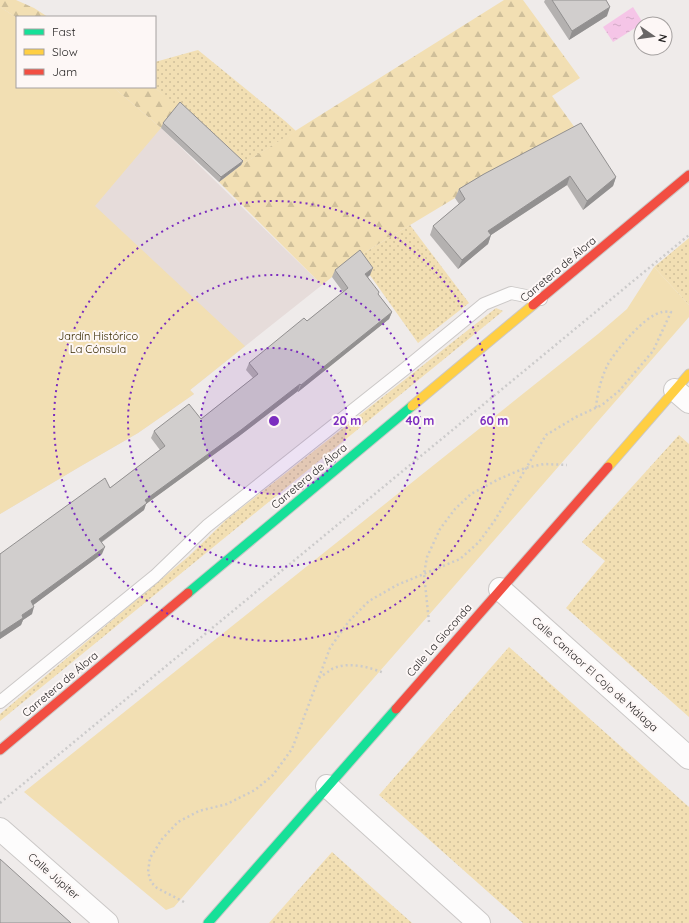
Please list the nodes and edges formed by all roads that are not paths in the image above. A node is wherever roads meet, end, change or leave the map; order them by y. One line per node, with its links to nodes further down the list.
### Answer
1 (689, 175): 2 (main road, Carretera de Álora)
2 (541, 299): 5 (lane); 6 (main road, Carretera de Álora)
3 (684, 388): 4 (main road, Calle La Gioconda)
4 (500, 589): 7 (street, Calle Cantaor El Cojo de Málaga); 8 (main road, Calle La Gioconda)
5 (0, 702)
6 (0, 750)
7 (689, 758)
8 (327, 786): 11 (main road, Calle La Gioconda); 12 (street)
9 (0, 829): 10 (street, Calle Júpiter)
10 (107, 923)
11 (208, 923)
12 (479, 923)

